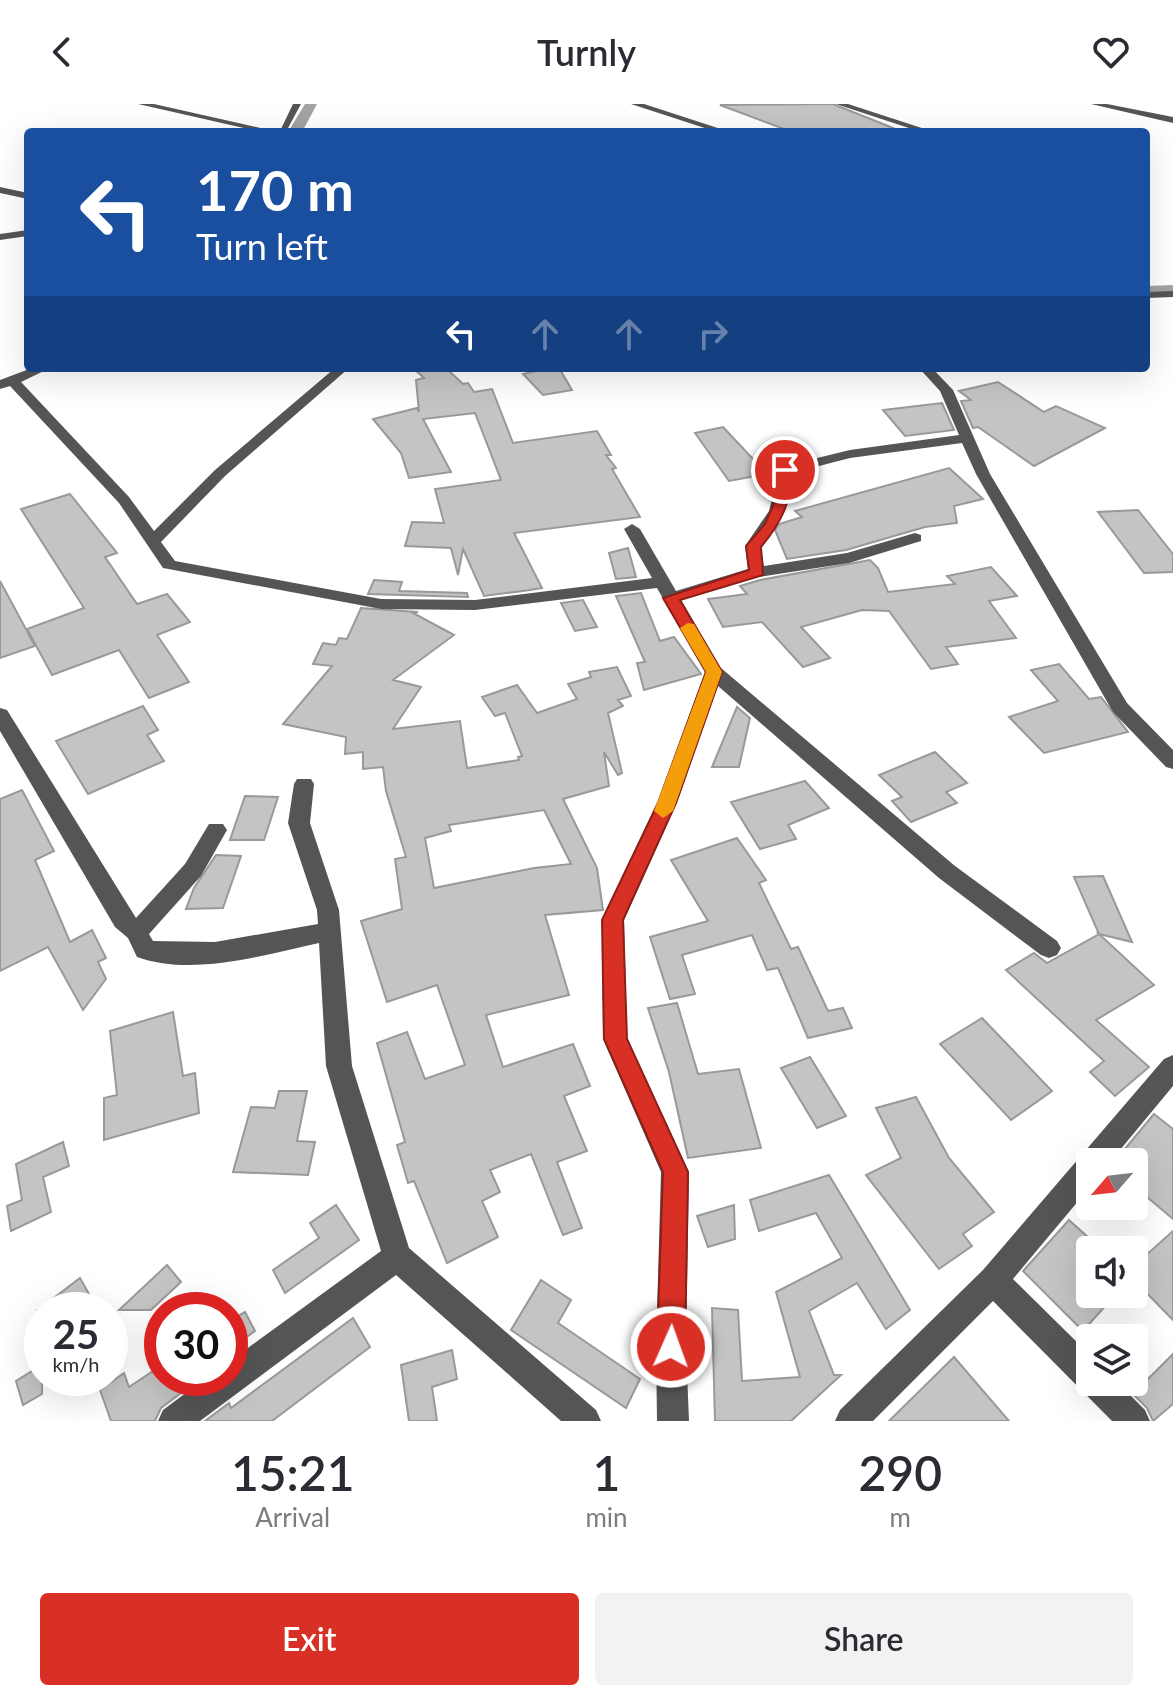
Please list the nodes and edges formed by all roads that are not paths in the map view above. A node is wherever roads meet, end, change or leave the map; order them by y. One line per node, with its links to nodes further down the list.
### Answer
1 (142, 104): 9 (street)
2 (297, 104): 10 (street)
3 (635, 104): 11 (street)
4 (840, 104): 12 (street)
5 (1095, 104): 8 (street)
6 (1150, 105): 7 (street)
7 (1173, 109)
8 (1173, 120)
9 (255, 128)
10 (284, 128)
11 (713, 128)
12 (917, 128)
13 (0, 190): 14 (street)
14 (24, 195)
15 (24, 234): 16 (street)
16 (0, 237)
17 (1173, 294): 18 (street)
18 (1150, 295)
19 (33, 372): 22 (street)
20 (338, 372): 26 (street)
21 (929, 372): 23 (street)
22 (6, 382): 26 (street)
23 (968, 438): 27 (street); 31 (street)
24 (632, 529): 28 (street)
25 (915, 538): 27 (street)
26 (152, 542): 28 (street)
27 (757, 572): 28 (street)
28 (666, 590): 29 (street)
29 (714, 672): 36 (street); 46 (street)
30 (0, 715): 35 (street)
31 (1173, 762)
32 (304, 784): 34 (street)
33 (216, 830): 35 (street)
34 (330, 931): 35 (street); 40 (street)
35 (137, 932)
36 (1049, 948)
37 (1173, 1067): 38 (street)
38 (1105, 1148)
39 (1076, 1183): 41 (street)
40 (397, 1257): 44 (street); 45 (street)
41 (993, 1280): 42 (street); 47 (street)
42 (1076, 1363)
43 (1109, 1396): 48 (street)
44 (174, 1421)
45 (585, 1421)
46 (673, 1421)
47 (851, 1421)
48 (1134, 1421)

